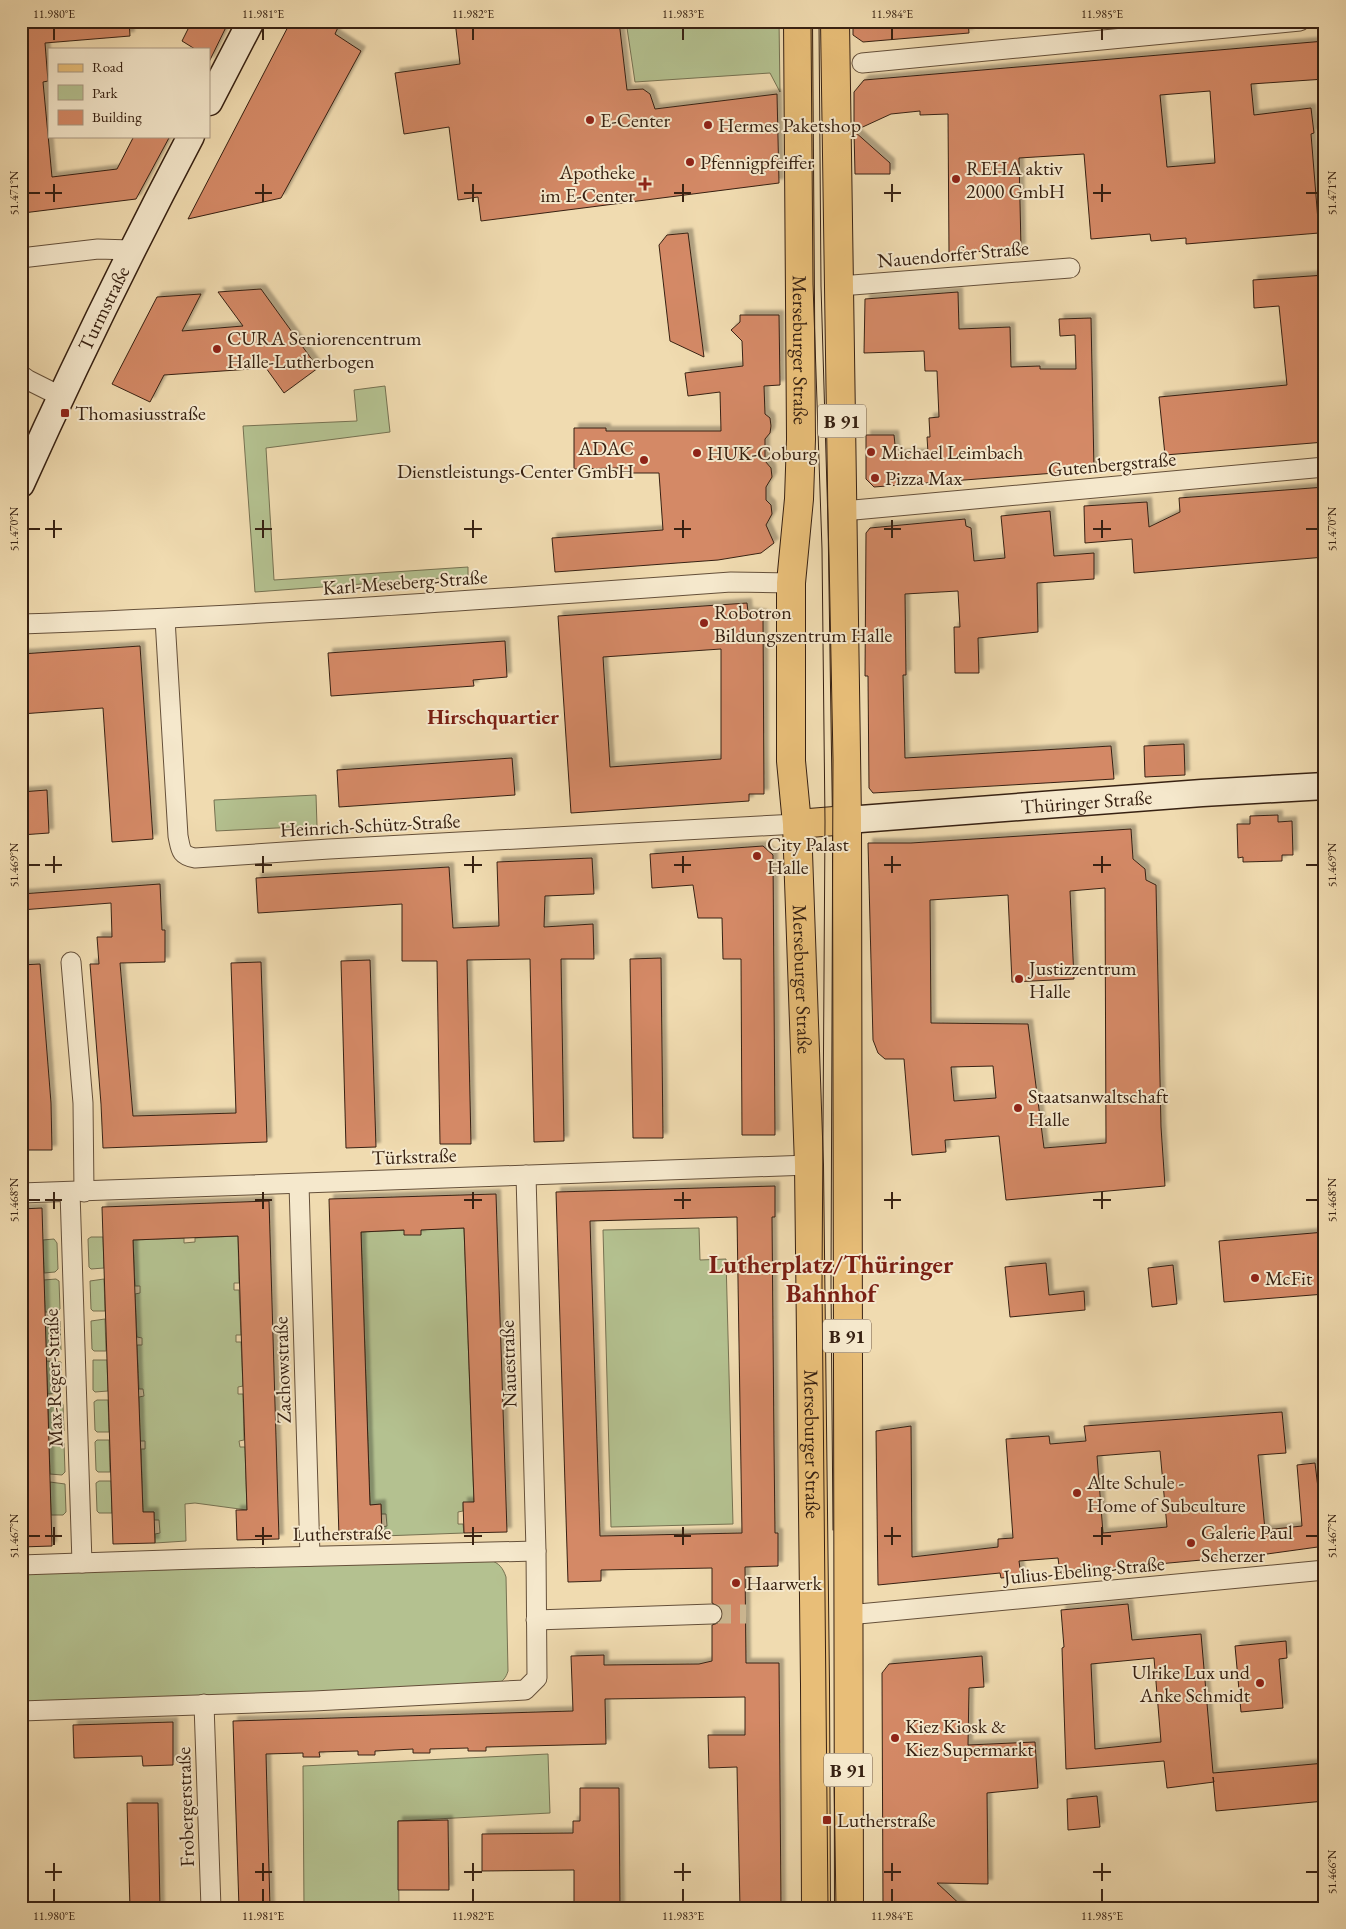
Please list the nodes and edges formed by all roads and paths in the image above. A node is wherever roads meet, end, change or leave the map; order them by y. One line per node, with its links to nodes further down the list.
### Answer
1 (251, 21): 6 (street)
2 (798, 21): 17 (main road, Merseburger Straße / B 91)
3 (835, 21): 11 (main road, Merseburger Straße / B 91)
4 (1300, 21): 5 (street)
5 (862, 63)
6 (210, 100)
7 (190, 138): 8 (street, Turmstraße)
8 (131, 250): 9 (street); 13 (street, Turmstraße)
9 (21, 258)
10 (1070, 268): 11 (street, Nauendorfer Straße)
11 (840, 286): 16 (main road, Merseburger Straße / B 91)
12 (21, 375): 13 (street)
13 (60, 396): 15 (street, Turmstraße)
14 (1325, 468): 16 (street, Gutenbergstraße)
15 (23, 476)
16 (843, 512): 21 (main road, Merseburger Straße / B 91)
17 (791, 583): 18 (street, Karl-Meseberg-Straße); 22 (main road, Merseburger Straße / B 91)
18 (165, 619): 19 (street, Karl-Meseberg-Straße); 22 (street, Heinrich-Schütz-Straße)
19 (21, 624)
20 (1325, 786): 21 (street, Thüringer Straße)
21 (848, 820): 22 (main road); 35 (main road, Merseburger Straße / B 91)
22 (797, 824): 24 (main road, Merseburger Straße / B 91)
23 (71, 962): 27 (street, Max-Reger-Straße)
24 (809, 1165): 25 (street, Türkstraße); 40 (main road, Merseburger Straße / B 91)
25 (526, 1175): 26 (street, Türkstraße); 29 (street, Nauestraße)
26 (299, 1184): 27 (street, Türkstraße); 30 (street, Zachowstraße)
27 (77, 1192): 28 (street, Türkstraße); 31 (street, Max-Reger-Straße)
28 (21, 1193)
29 (536, 1551): 30 (street, Lutherstraße); 36 (street)
30 (310, 1556): 31 (street, Lutherstraße)
31 (82, 1562): 32 (street, Lutherstraße)
32 (21, 1565)
33 (1325, 1570): 35 (street, Julius-Ebeling-Straße)
34 (712, 1614): 36 (street)
35 (848, 1615): 41 (main road, Merseburger Straße / B 91)
36 (536, 1620): 37 (street)
37 (204, 1704): 38 (street); 39 (street, Frobergerstraße)
38 (21, 1711)
39 (211, 1908)
40 (816, 1908)
41 (849, 1908)

